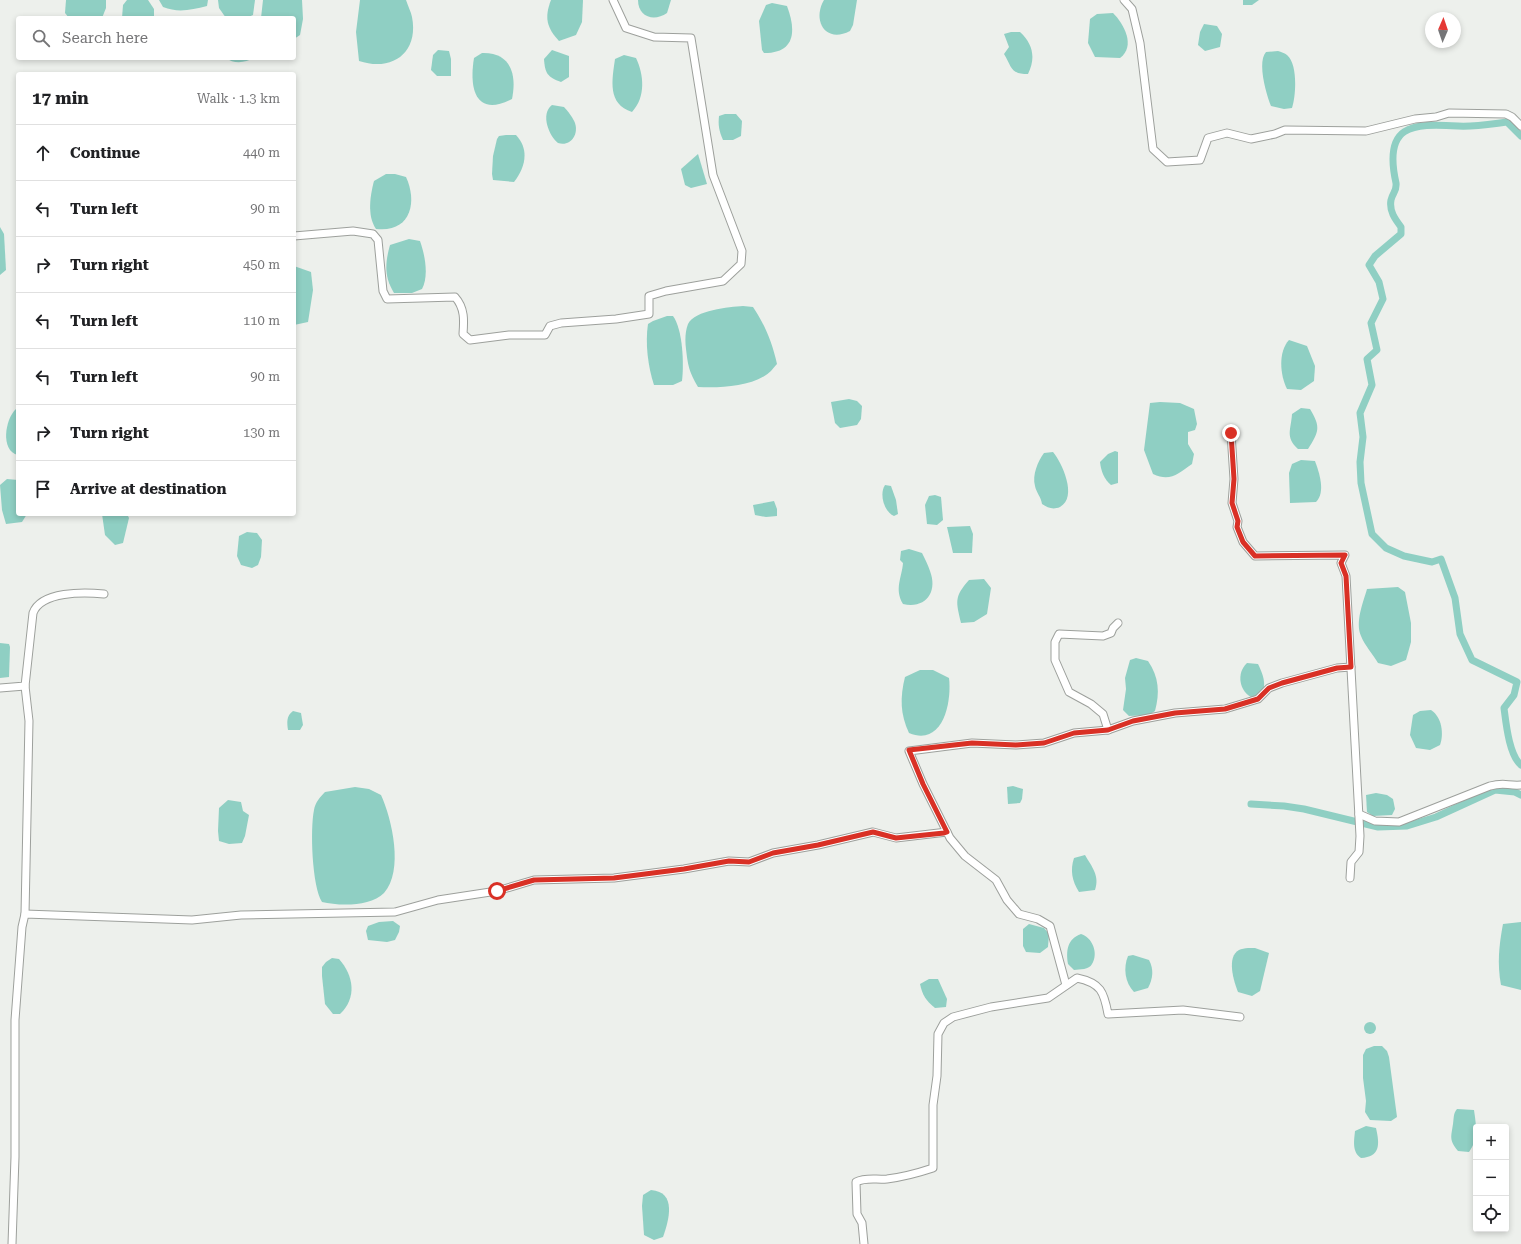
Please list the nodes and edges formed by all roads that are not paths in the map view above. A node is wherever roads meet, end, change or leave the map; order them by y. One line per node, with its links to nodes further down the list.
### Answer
1 (613, 0): 4 (street)
2 (1124, 0): 3 (street)
3 (1521, 126)
4 (296, 236)
5 (1231, 433): 8 (street)
6 (104, 594): 9 (street)
7 (1118, 623): 11 (street)
8 (1351, 667): 11 (street); 13 (street)
9 (25, 686): 10 (street); 16 (street)
10 (0, 688)
11 (1108, 730): 14 (street)
12 (1521, 785): 13 (street)
13 (1359, 814): 15 (street)
14 (947, 832): 16 (street); 17 (street)
15 (1350, 878)
16 (25, 914): 19 (street)
17 (1066, 985): 18 (street); 20 (street)
18 (1240, 1016)
19 (12, 1244)
20 (864, 1244)

